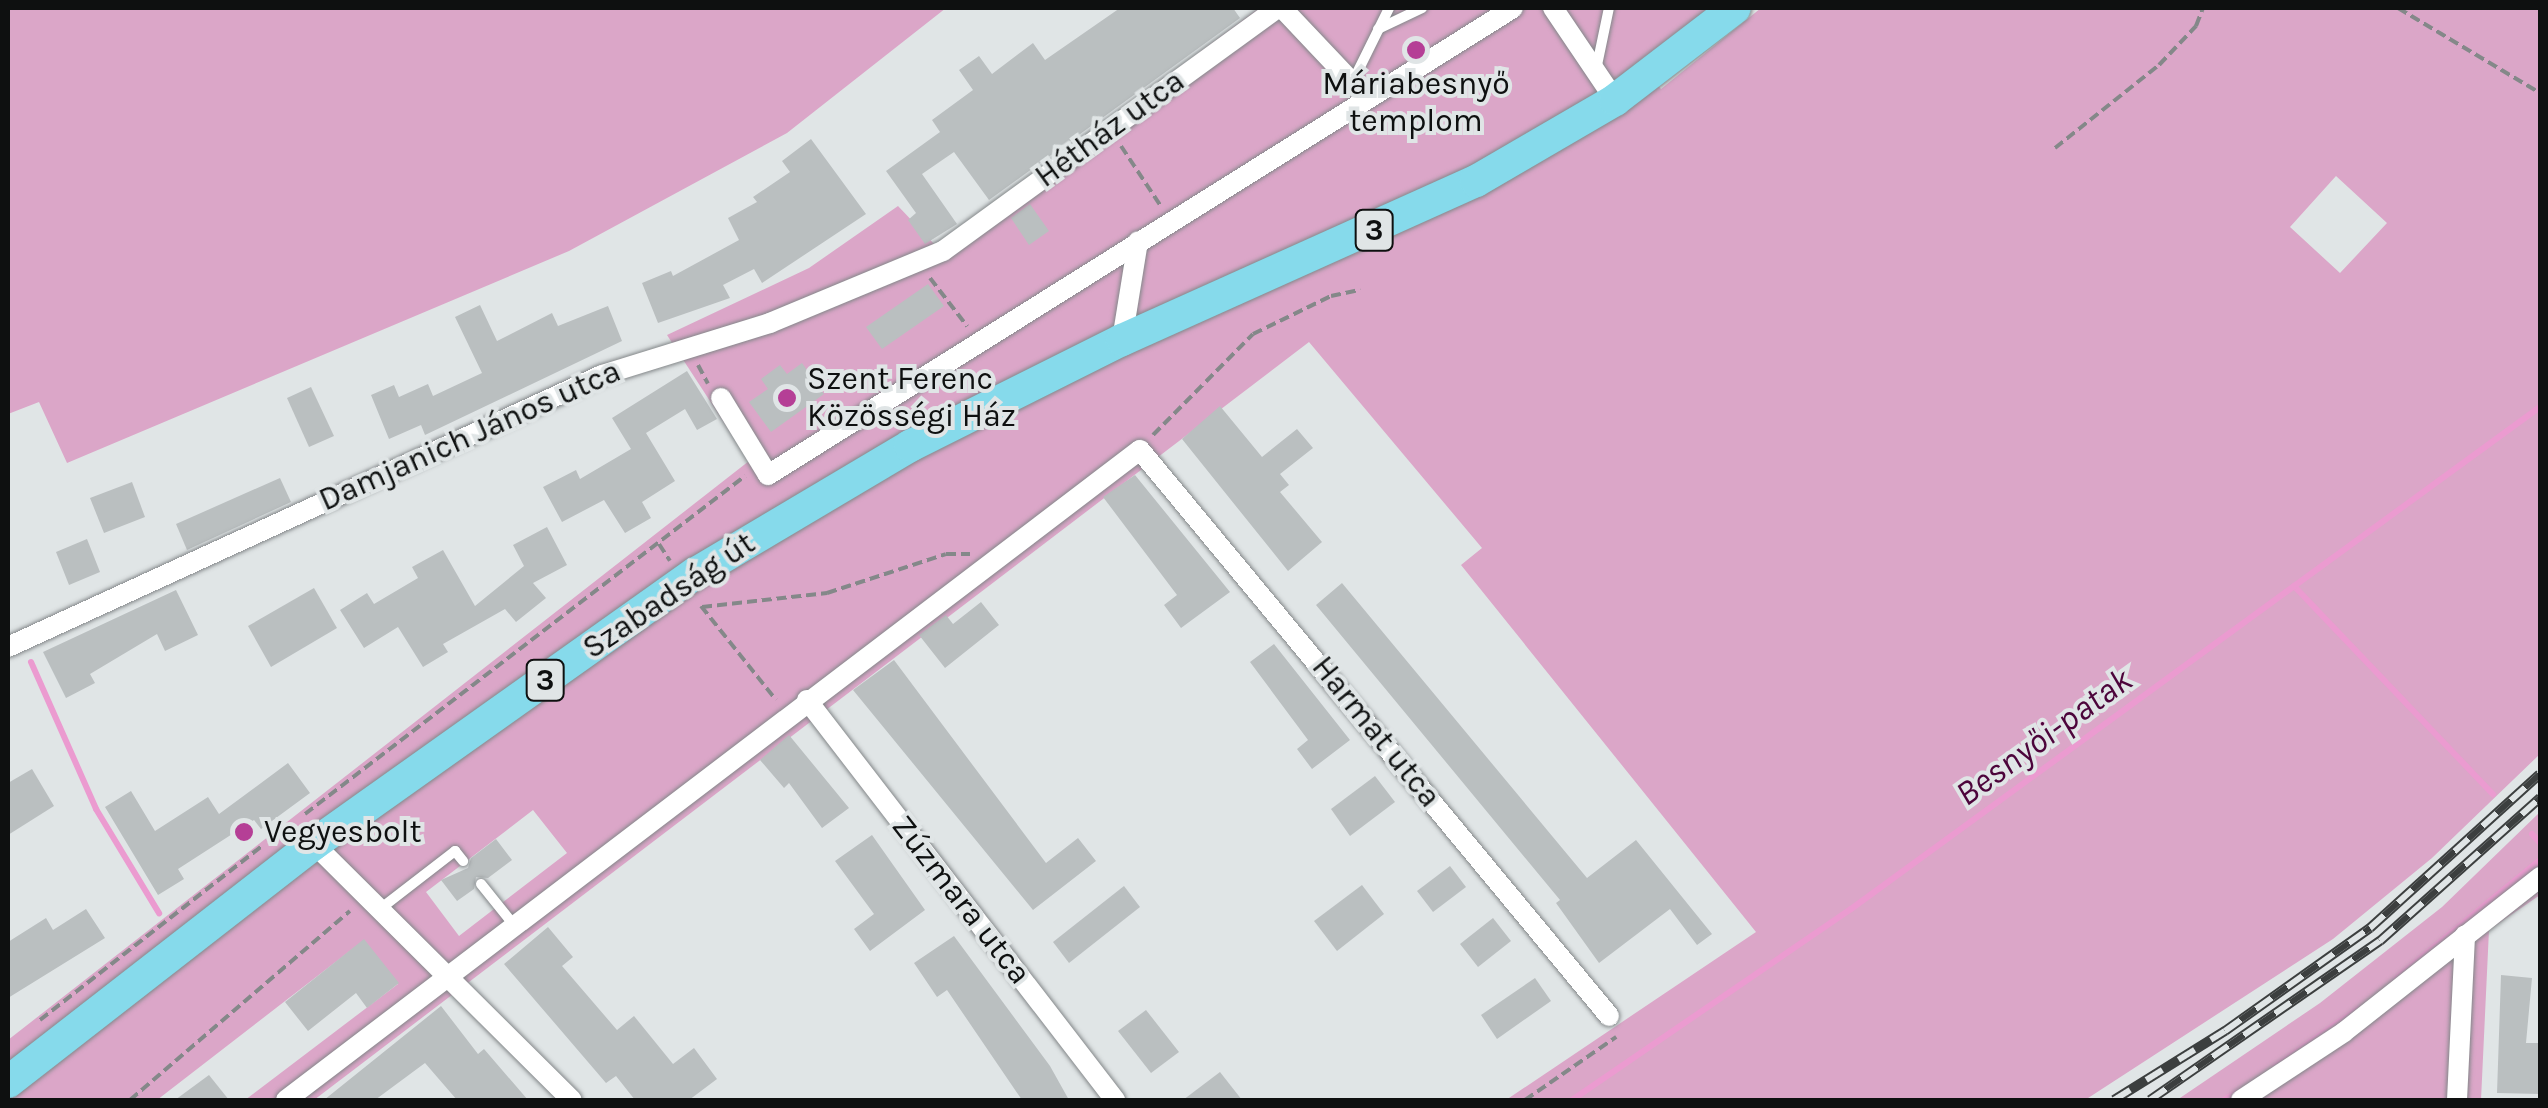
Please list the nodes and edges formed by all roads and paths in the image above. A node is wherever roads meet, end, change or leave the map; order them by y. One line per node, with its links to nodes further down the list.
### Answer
1 (1280, 8): 12 (street); 16 (street, Hétház utca)
2 (1388, 8): 10 (lane)
3 (1422, 8): 10 (lane)
4 (1513, 8): 14 (street)
5 (1553, 8): 11 (street)
6 (1609, 8): 11 (lane)
7 (1735, 8): 15 (main road, Szabadság út / 3)
8 (2203, 8): 17 (path)
9 (2398, 8): 13 (path)
10 (1377, 29): 12 (lane)
11 (1595, 71): 15 (street)
12 (1352, 84): 14 (street)
13 (2540, 93)
14 (1368, 99): 18 (street)
15 (1615, 100): 23 (main road, Szabadság út / 3)
16 (1110, 130): 18 (path); 20 (street, Hétház utca)
17 (2055, 148)
18 (1171, 220): 19 (street)
19 (1138, 241): 23 (street); 24 (street)
20 (943, 252): 21 (street, Damjanich János utca)
21 (918, 262): 24 (path); 31 (street, Damjanich János utca)
22 (1360, 290): 26 (path)
23 (1122, 340): 30 (main road, Szabadság út / 3)
24 (979, 342): 27 (street)
25 (721, 398): 27 (street)
26 (1140, 450): 29 (street); 43 (street, Harmat utca)
27 (765, 470): 28 (path)
28 (659, 544): 30 (path); 34 (path)
29 (984, 565): 30 (path); 32 (street)
30 (692, 594): 33 (path); 34 (main road, Szabadság út / 3)
31 (8, 648)
32 (807, 700): 33 (street); 49 (street, Zúzmara utca)
33 (788, 715): 40 (street)
34 (306, 832): 39 (street); 45 (main road, Szabadság út / 3)
35 (268, 842): 44 (path)
36 (463, 860): 39 (lane)
37 (2540, 876): 41 (street)
38 (481, 884): 40 (lane)
39 (373, 903): 42 (street); 46 (path)
40 (514, 925): 42 (street)
41 (2465, 935): 51 (street); 52 (street)
42 (448, 976): 47 (street); 48 (street)
43 (1609, 1016): 50 (path)
44 (38, 1020)
45 (8, 1082)
46 (130, 1100)
47 (286, 1100)
48 (572, 1100)
49 (1115, 1100)
50 (1525, 1100)
51 (2241, 1100)
52 (2458, 1100)

